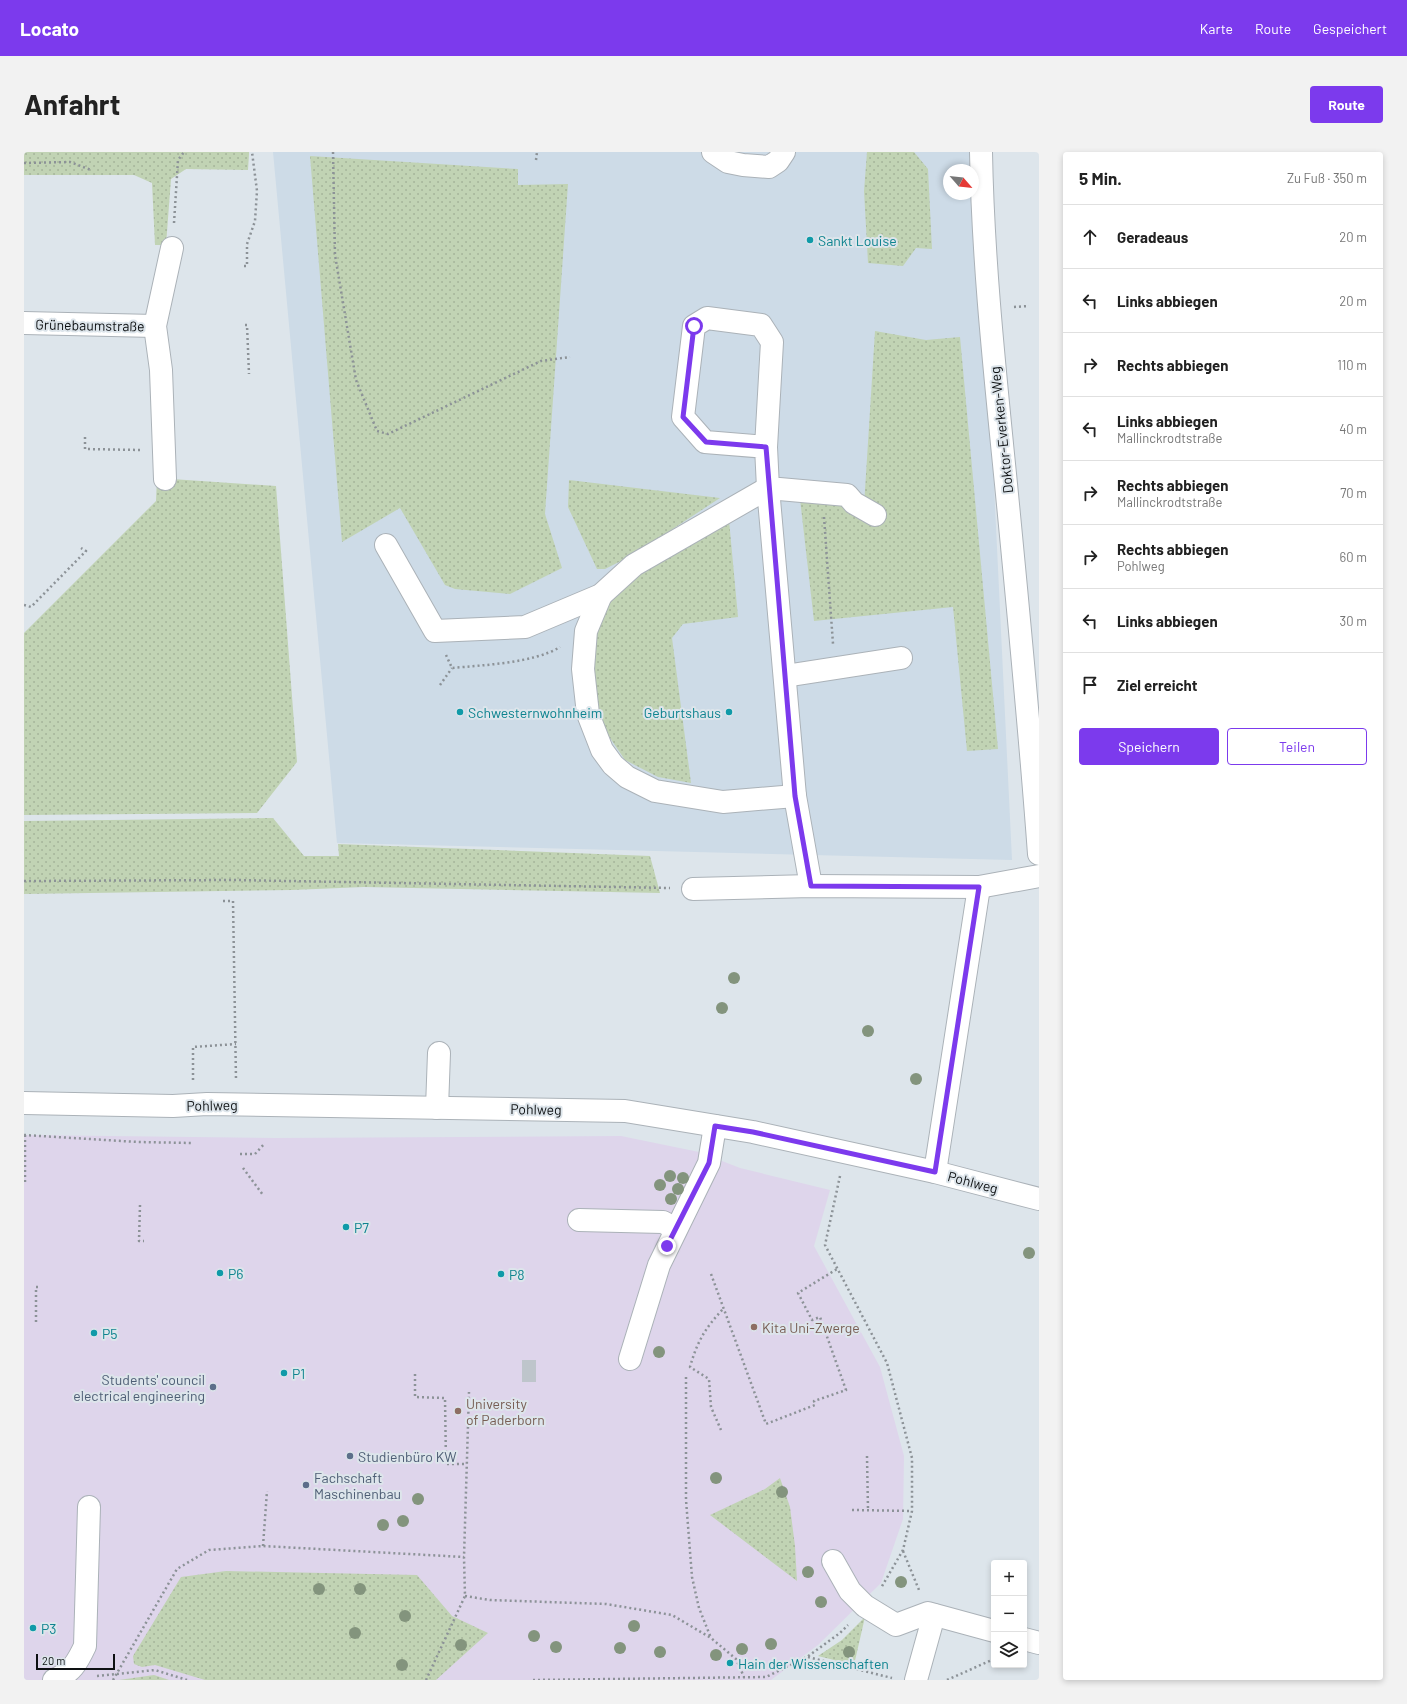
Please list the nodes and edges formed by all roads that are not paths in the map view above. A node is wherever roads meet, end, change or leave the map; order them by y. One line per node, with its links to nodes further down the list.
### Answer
1 (713, 152): 2 (street)
2 (784, 152)
3 (981, 152): 15 (street, Doktor-Everken-Weg)
4 (172, 248): 6 (street)
5 (24, 323): 6 (street, Grünebaumstraße)
6 (155, 326): 8 (street)
7 (766, 447): 7 (street); 9 (street)
8 (165, 479)
9 (768, 488): 10 (street); 12 (street); 14 (street)
10 (875, 515)
11 (386, 545): 12 (street)
12 (601, 595): 16 (street)
13 (901, 658): 14 (street)
14 (785, 676): 16 (street)
15 (1034, 706): 17 (street, Doktor-Everken-Weg)
16 (795, 796): 19 (street)
17 (1039, 854)
18 (1039, 876): 20 (street)
19 (811, 886): 20 (street); 21 (street)
20 (979, 887): 26 (street)
21 (693, 889)
22 (439, 1053): 24 (street)
23 (24, 1103): 24 (street, Pohlweg)
24 (437, 1108): 25 (street, Pohlweg)
25 (715, 1126): 26 (street, Pohlweg); 29 (street)
26 (935, 1172): 27 (street, Pohlweg)
27 (1039, 1199)
28 (579, 1220): 29 (street)
29 (676, 1229): 30 (street)
30 (630, 1359)
31 (89, 1507): 37 (street)
32 (833, 1561): 33 (street)
33 (931, 1614): 34 (street); 38 (street)
34 (991, 1630)
35 (1027, 1640): 36 (street)
36 (1039, 1643)
37 (60, 1677)
38 (916, 1680)

